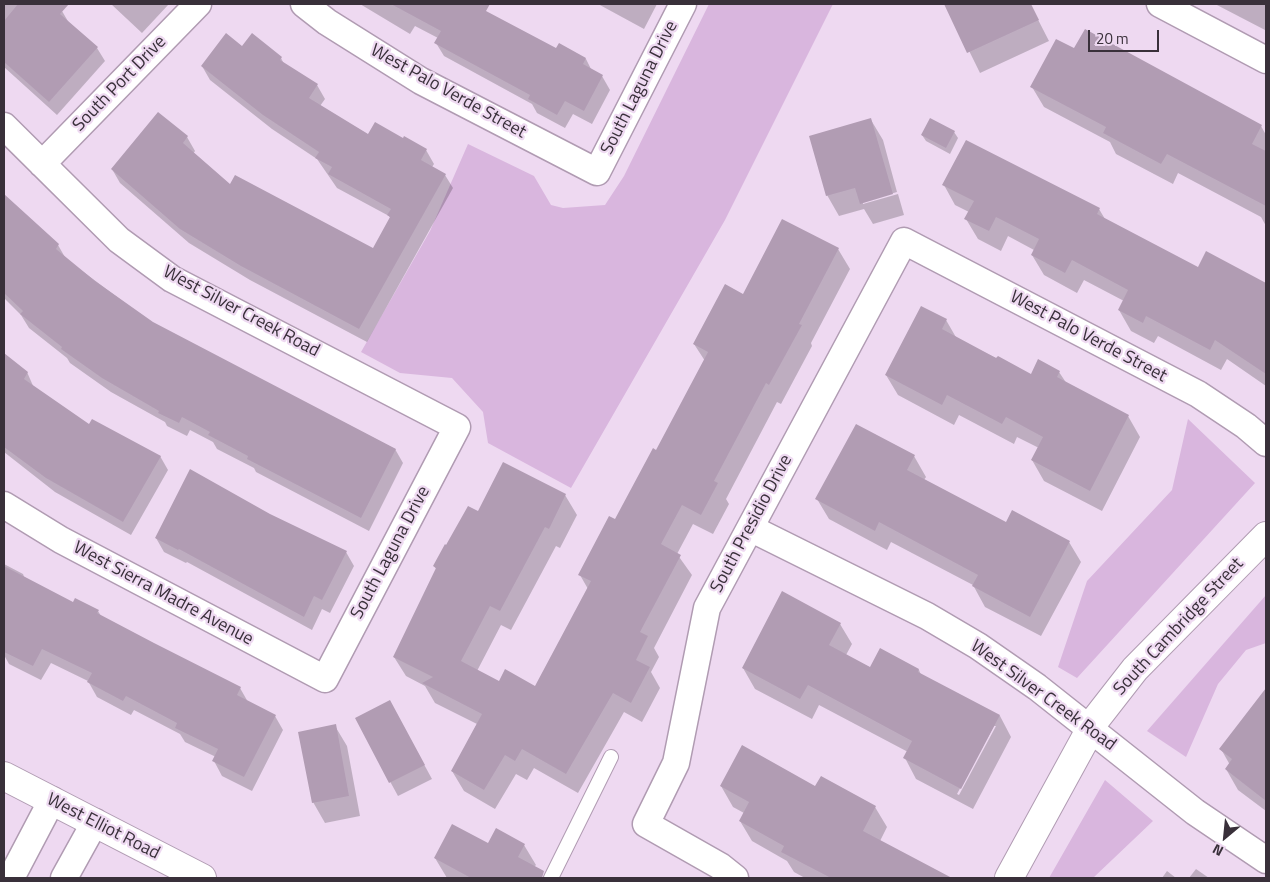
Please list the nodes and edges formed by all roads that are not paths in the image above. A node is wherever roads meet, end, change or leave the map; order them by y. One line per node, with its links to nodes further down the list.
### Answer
1 (198, 4): 7 (street, South Port Drive)
2 (304, 4): 8 (street, West Palo Verde Street)
3 (683, 4): 8 (street, South Laguna Drive)
4 (1160, 4): 5 (street)
5 (1266, 60)
6 (4, 126): 7 (street, West Silver Creek Road)
7 (42, 164): 10 (street, West Silver Creek Road)
8 (597, 172)
9 (904, 241): 11 (street, West Palo Verde Street); 13 (street, South Presidio Drive)
10 (457, 427): 15 (street, South Laguna Drive)
11 (1266, 443)
12 (4, 504): 15 (street, West Sierra Madre Avenue)
13 (750, 528): 16 (street, West Silver Creek Road); 26 (street, South Presidio Drive)
14 (1266, 536): 16 (street, South Cambridge Street)
15 (325, 679)
16 (1091, 729): 21 (street, West Silver Creek Road); 27 (street, South Cambridge Street)
17 (611, 757): 25 (lane)
18 (4, 776): 19 (street, West Elliot Road)
19 (52, 800): 20 (street, West Elliot Road); 22 (street)
20 (95, 822): 23 (street); 24 (street, West Elliot Road)
21 (1266, 860)
22 (11, 878)
23 (64, 878)
24 (202, 878)
25 (551, 878)
26 (735, 878)
27 (1009, 878)

